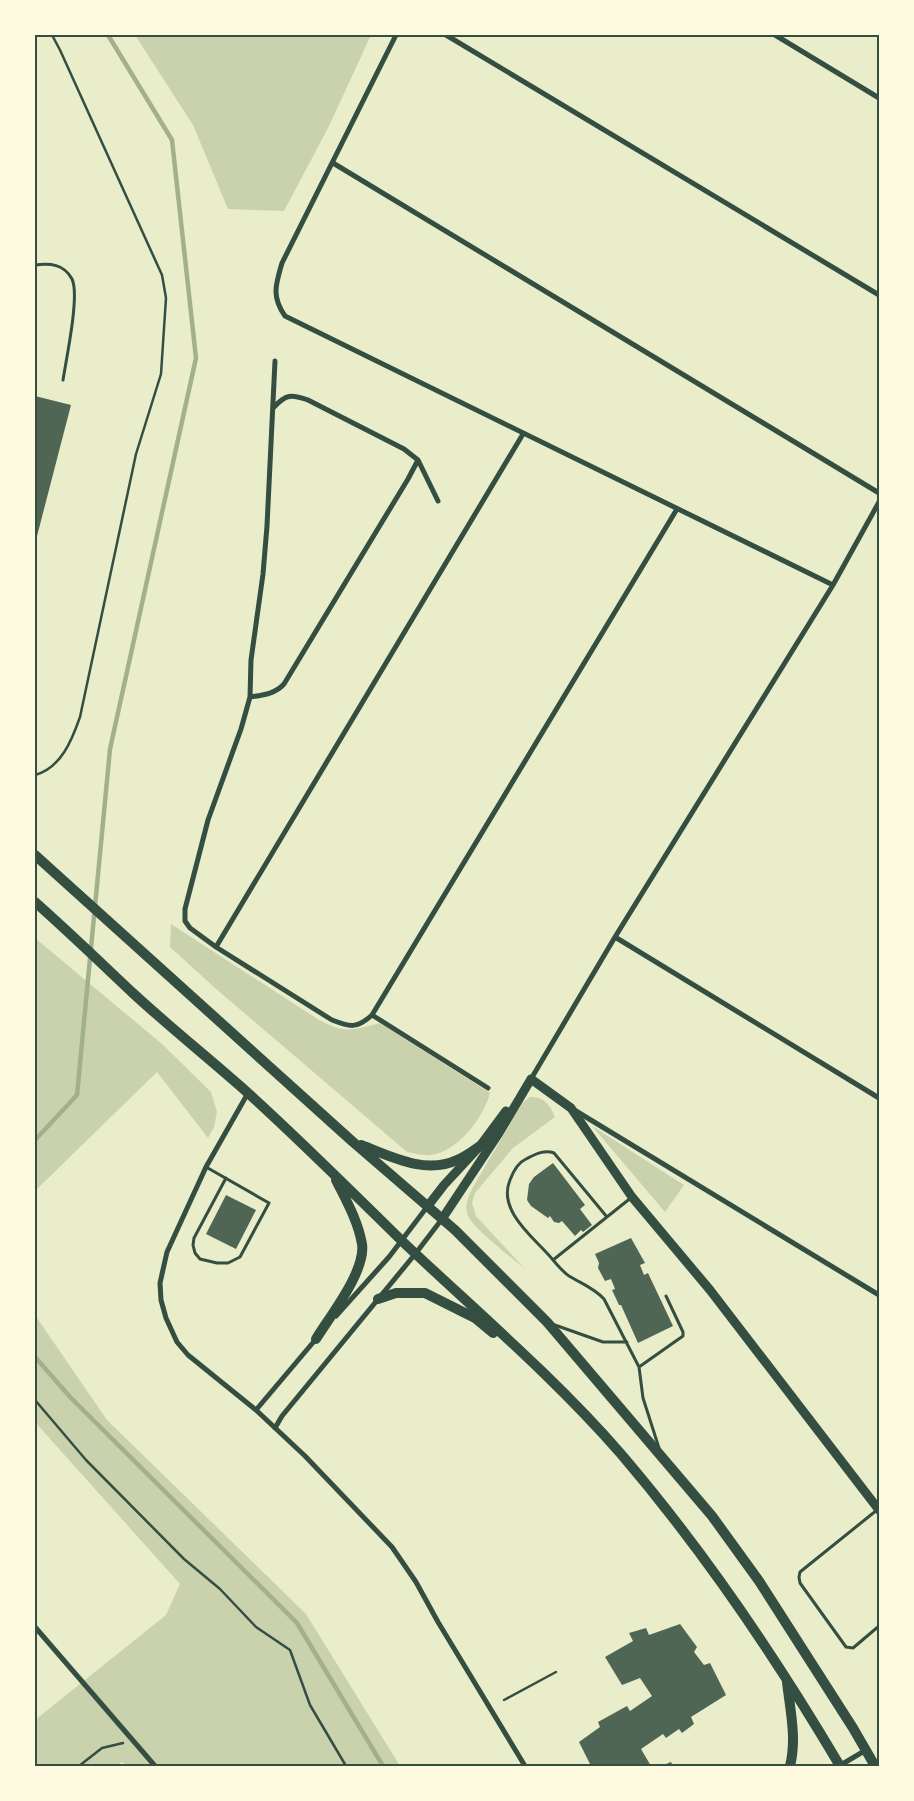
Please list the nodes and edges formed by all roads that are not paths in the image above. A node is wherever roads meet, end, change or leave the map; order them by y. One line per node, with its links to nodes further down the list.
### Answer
1 (396, 35): 5 (street)
2 (446, 35): 7 (street)
3 (775, 35): 4 (street)
4 (879, 98)
5 (333, 163): 11 (street); 13 (street)
6 (35, 265): 9 (lane)
7 (879, 295)
8 (275, 361): 10 (street)
9 (63, 380)
10 (273, 408): 12 (street); 18 (street)
11 (523, 434): 16 (street); 22 (street)
12 (418, 460): 14 (street); 18 (street)
13 (879, 493)
14 (438, 501)
15 (879, 502): 17 (street)
16 (677, 509): 17 (street); 23 (street)
17 (833, 585): 21 (street)
18 (250, 697): 22 (street)
19 (35, 855): 29 (main road)
20 (35, 902): 26 (main road)
21 (615, 937): 24 (street); 27 (street)
22 (216, 947): 23 (street)
23 (372, 1015): 25 (street)
24 (531, 1079): 28 (street); 30 (street); 37 (street)
25 (488, 1088)
26 (248, 1093): 31 (street); 32 (main road)
27 (879, 1098)
28 (571, 1108): 34 (street); 41 (street)
29 (353, 1142): 30 (main road); 35 (main road)
30 (480, 1146): 35 (street)
31 (206, 1167): 33 (lane); 49 (street)
32 (331, 1172): 38 (main road); 45 (main road)
33 (226, 1178): 33 (lane)
34 (632, 1196): 36 (lane); 52 (street)
35 (427, 1207): 37 (main road); 38 (street)
36 (607, 1217): 40 (lane); 40 (lane)
37 (442, 1219): 39 (street); 44 (main road)
38 (402, 1240): 39 (main road); 45 (street)
39 (416, 1253): 43 (street); 48 (main road)
40 (553, 1260): 46 (lane)
41 (879, 1295)
42 (666, 1296): 47 (lane)
43 (378, 1299): 48 (main road); 50 (street)
44 (547, 1322): 46 (lane); 51 (main road)
45 (316, 1339): 49 (street)
46 (627, 1342): 47 (lane)
47 (639, 1367): 51 (lane)
48 (548, 1377): 55 (main road)
49 (256, 1410): 50 (street)
50 (275, 1428): 58 (street)
51 (662, 1456): 56 (main road)
52 (879, 1510): 53 (lane)
53 (879, 1626)
54 (35, 1627): 57 (street)
55 (787, 1678): 59 (main road); 60 (main road)
56 (866, 1750): 60 (street); 61 (main road)
57 (155, 1766)
58 (525, 1766)
59 (790, 1766)
60 (840, 1766)
61 (875, 1766)

